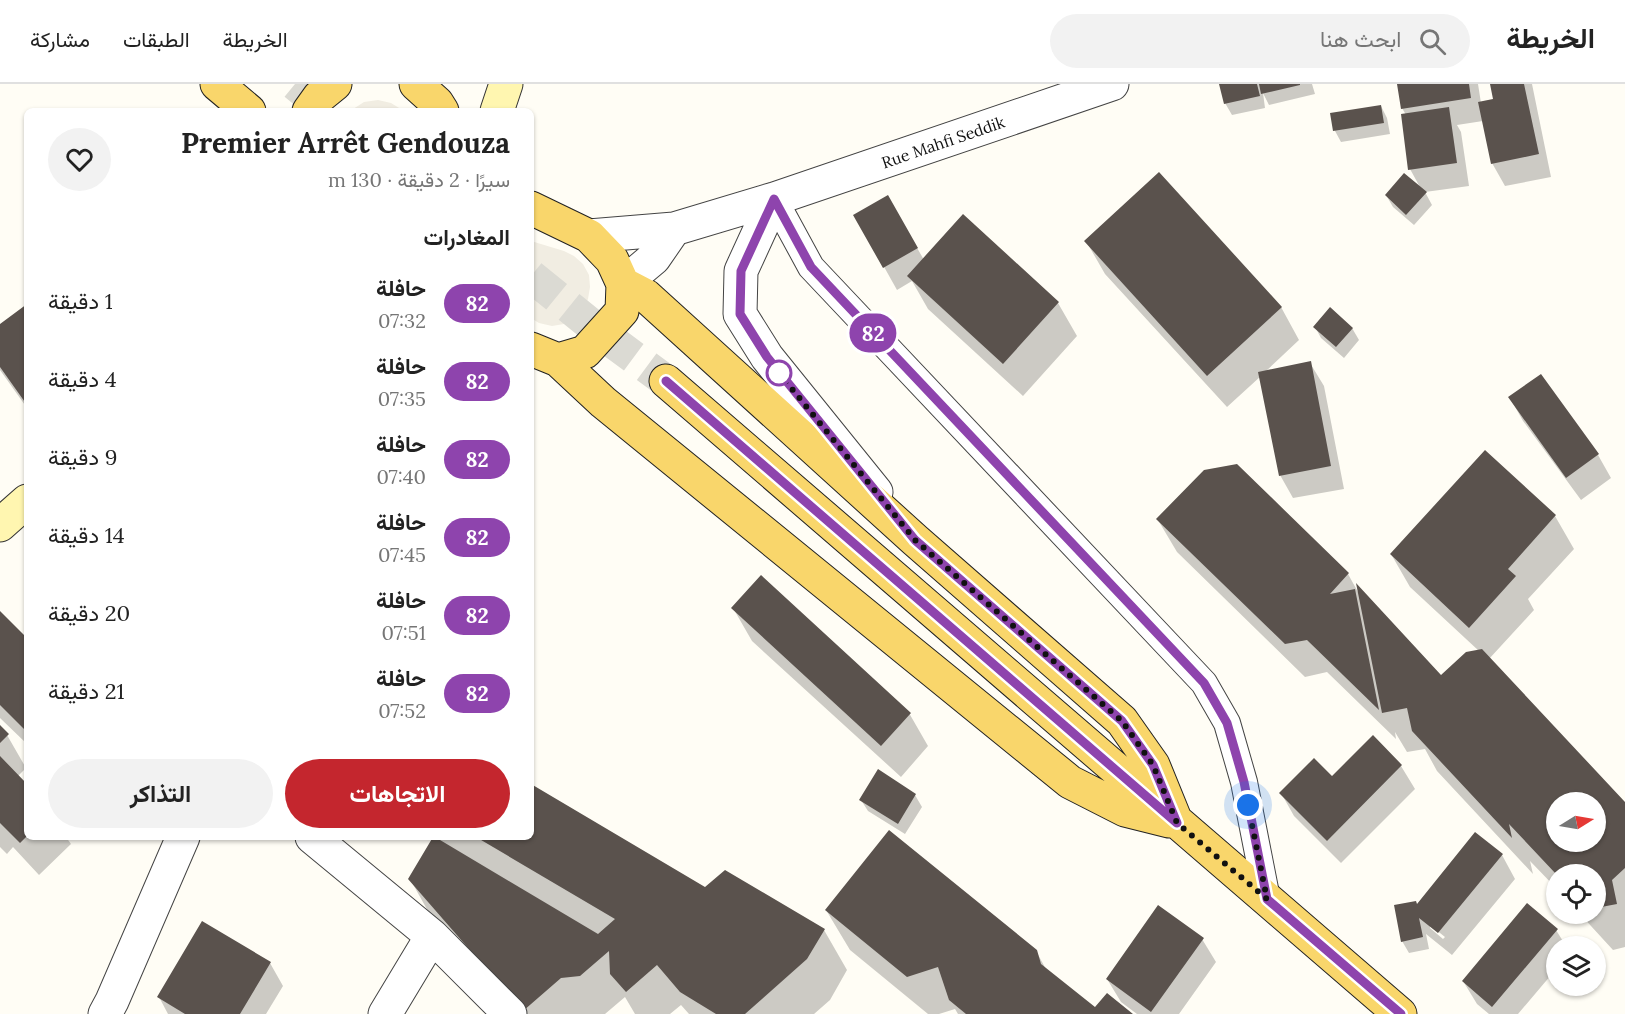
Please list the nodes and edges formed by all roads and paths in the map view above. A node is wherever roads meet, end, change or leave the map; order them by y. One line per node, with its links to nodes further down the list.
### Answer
1 (217, 84): 6 (main road)
2 (335, 84): 7 (main road)
3 (416, 84): 8 (main road)
4 (506, 84): 9 (street)
5 (1112, 84): 10 (street, Rue Mahfi Seddik)
6 (245, 108)
7 (311, 108)
8 (440, 108)
9 (498, 108)
10 (774, 199): 12 (street, Rue Mahfi Seddik); 19 (street); 23 (lane)
11 (534, 209): 13 (main road)
12 (674, 229): 13 (street, Rue Mahfi Seddik); 14 (street)
13 (589, 236): 14 (main road)
14 (623, 284): 15 (main road); 19 (main road)
15 (540, 355): 20 (main road)
16 (666, 381): 20 (main road)
17 (24, 504): 18 (street)
18 (0, 525)
19 (915, 540): 20 (main road)
20 (1177, 823): 23 (main road)
21 (182, 840): 25 (street)
22 (316, 840): 24 (street)
23 (1267, 899): 28 (main road)
24 (432, 936): 26 (street); 27 (street)
25 (105, 1014)
26 (385, 1014)
27 (510, 1014)
28 (1401, 1014)

